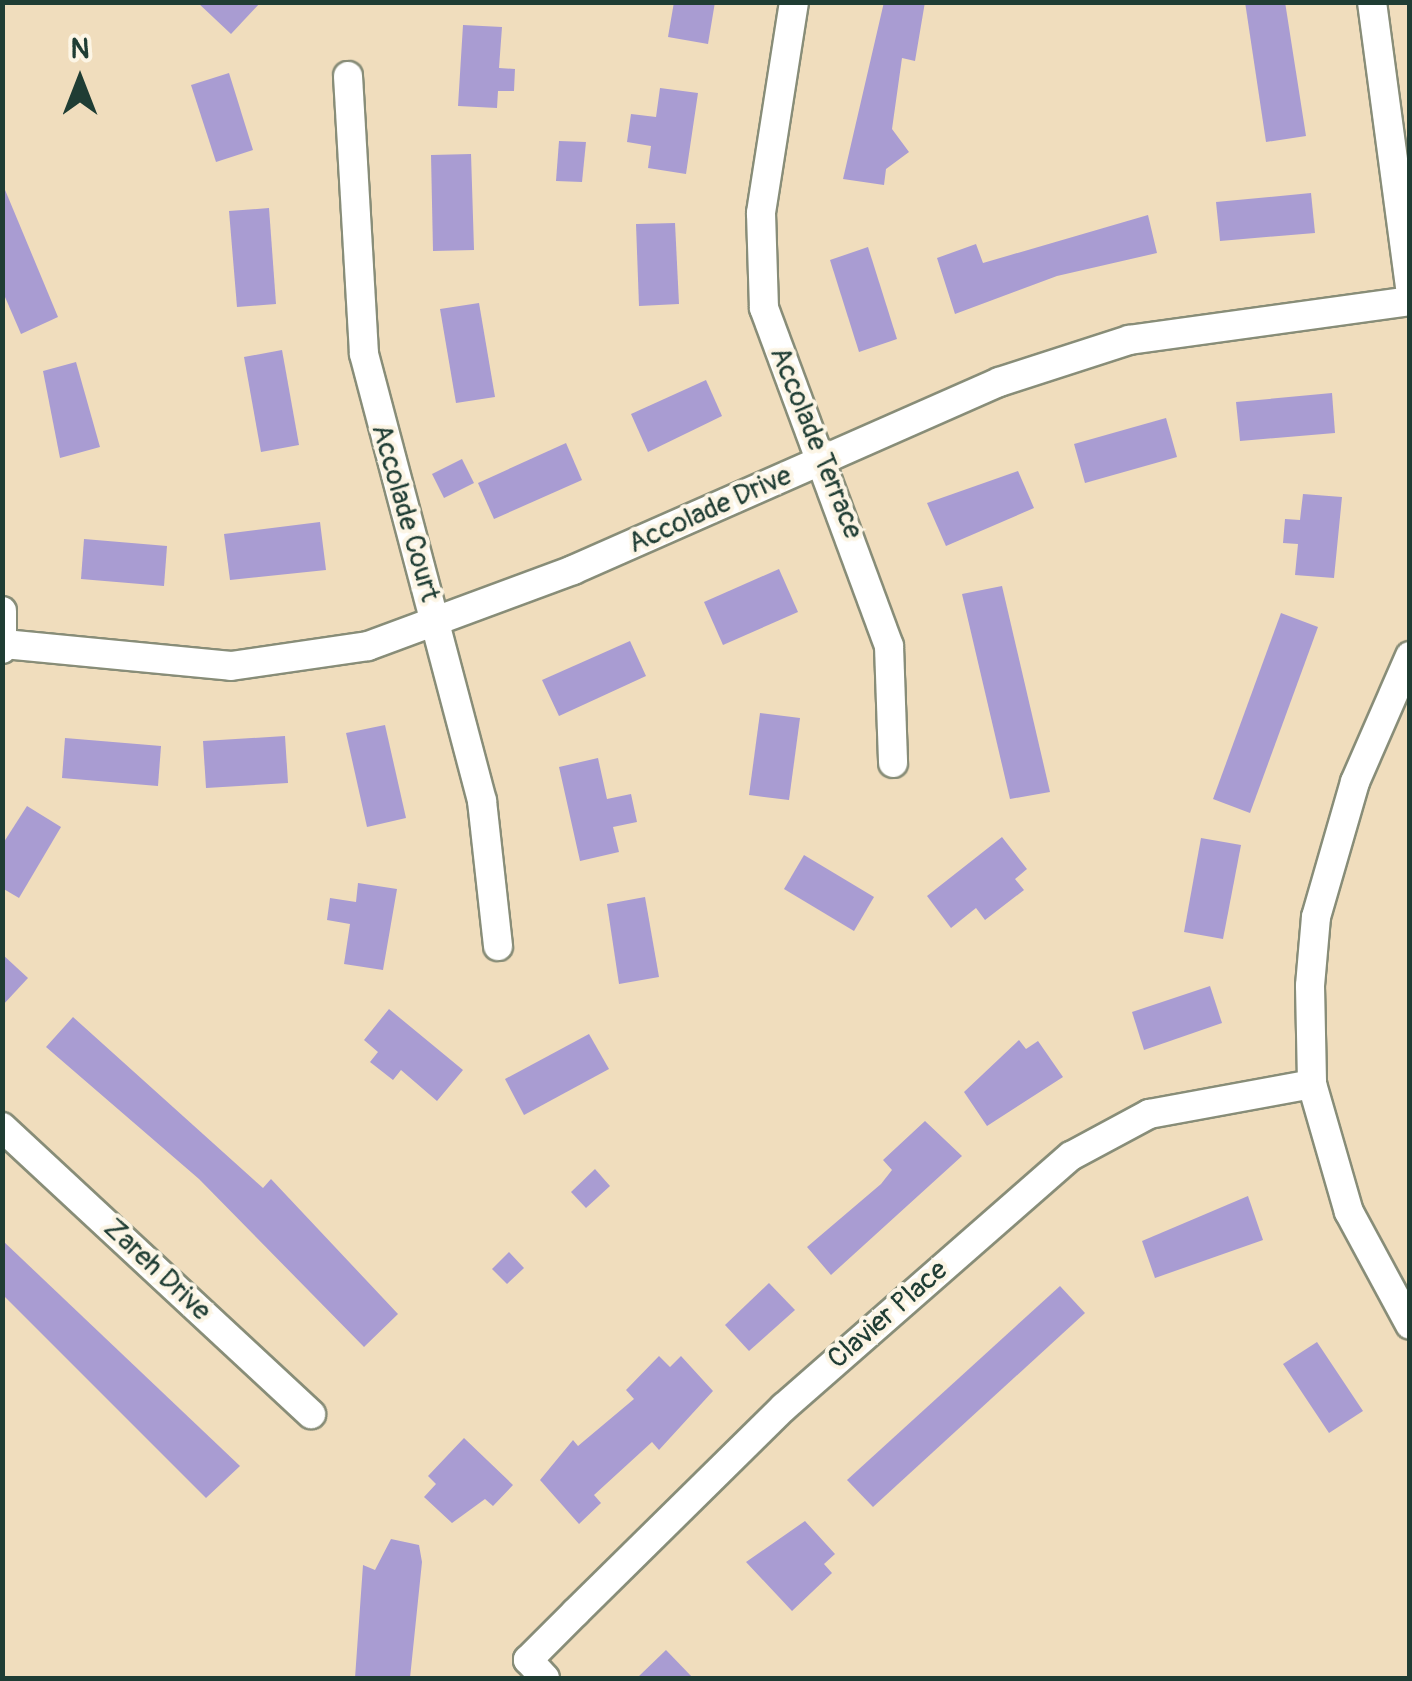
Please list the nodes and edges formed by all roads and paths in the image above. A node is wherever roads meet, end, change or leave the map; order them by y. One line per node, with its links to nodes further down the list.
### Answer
1 (794, 2): 6 (street, Accolade Terrace)
2 (1372, 2): 4 (street)
3 (348, 76): 8 (street, Accolade Court)
4 (1410, 286)
5 (1410, 301): 6 (street, Accolade Drive)
6 (819, 462): 8 (street, Accolade Drive); 11 (street, Accolade Terrace)
7 (2, 611): 9 (street)
8 (438, 625): 9 (street, Accolade Drive); 12 (street, Accolade Court)
9 (4, 647)
10 (1410, 656): 13 (street)
11 (893, 763)
12 (498, 946)
13 (1312, 1084): 15 (street); 17 (street, Clavier Place)
14 (2, 1126): 16 (street, Zareh Drive)
15 (1410, 1325)
16 (311, 1414)
17 (537, 1669)

